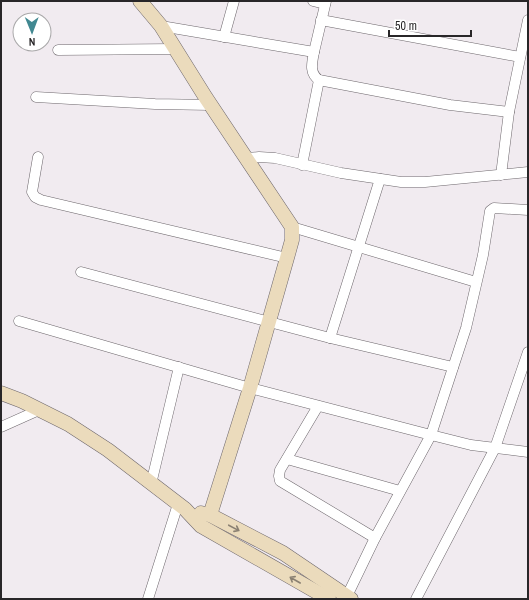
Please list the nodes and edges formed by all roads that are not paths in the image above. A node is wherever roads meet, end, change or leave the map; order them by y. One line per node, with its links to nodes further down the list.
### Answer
1 (140, 1): 7 (main road)
2 (234, 1): 8 (street)
3 (313, 1): 4 (street)
4 (326, 2): 5 (street)
5 (321, 20): 11 (street); 12 (street)
6 (528, 20): 12 (street)
7 (161, 26): 8 (street); 9 (main road)
8 (224, 37): 11 (street)
9 (175, 49): 10 (street); 15 (main road)
10 (58, 50)
11 (314, 52): 13 (street)
12 (520, 57): 16 (street)
13 (319, 80): 16 (street); 19 (street)
14 (36, 97): 15 (street)
15 (210, 105): 18 (main road)
16 (509, 112): 21 (street)
17 (38, 157): 26 (street)
18 (247, 158): 19 (street); 24 (main road)
19 (302, 165): 22 (street)
20 (528, 172): 21 (street)
21 (502, 175): 22 (street)
22 (380, 179): 25 (street)
23 (528, 210): 28 (street)
24 (292, 227): 25 (street); 26 (main road)
25 (360, 246): 28 (street); 31 (street)
26 (287, 258): 29 (main road)
27 (82, 272): 29 (street)
28 (476, 282): 34 (street)
29 (269, 320): 31 (street); 35 (main road)
30 (20, 321): 33 (street)
31 (330, 338): 34 (street)
32 (528, 352): 41 (street)
33 (179, 367): 35 (street); 44 (street)
34 (453, 367): 40 (street)
35 (250, 388): 37 (street); 47 (main road)
36 (1, 393): 38 (main road)
37 (318, 406): 40 (street); 43 (street)
38 (39, 410): 39 (street); 44 (main road)
39 (1, 427)
40 (431, 435): 41 (street); 45 (street)
41 (495, 448): 42 (street); 52 (street)
42 (528, 452)
43 (287, 459): 45 (street); 48 (street)
44 (151, 484): 46 (main road)
45 (400, 491): 48 (street)
46 (182, 506): 47 (main road); 50 (street); 51 (main road, one-way to 46)
47 (210, 515): 49 (main road, one-way to 49)
48 (375, 538): 49 (street)
49 (349, 598)
50 (148, 599)
51 (329, 599)
52 (416, 599)

